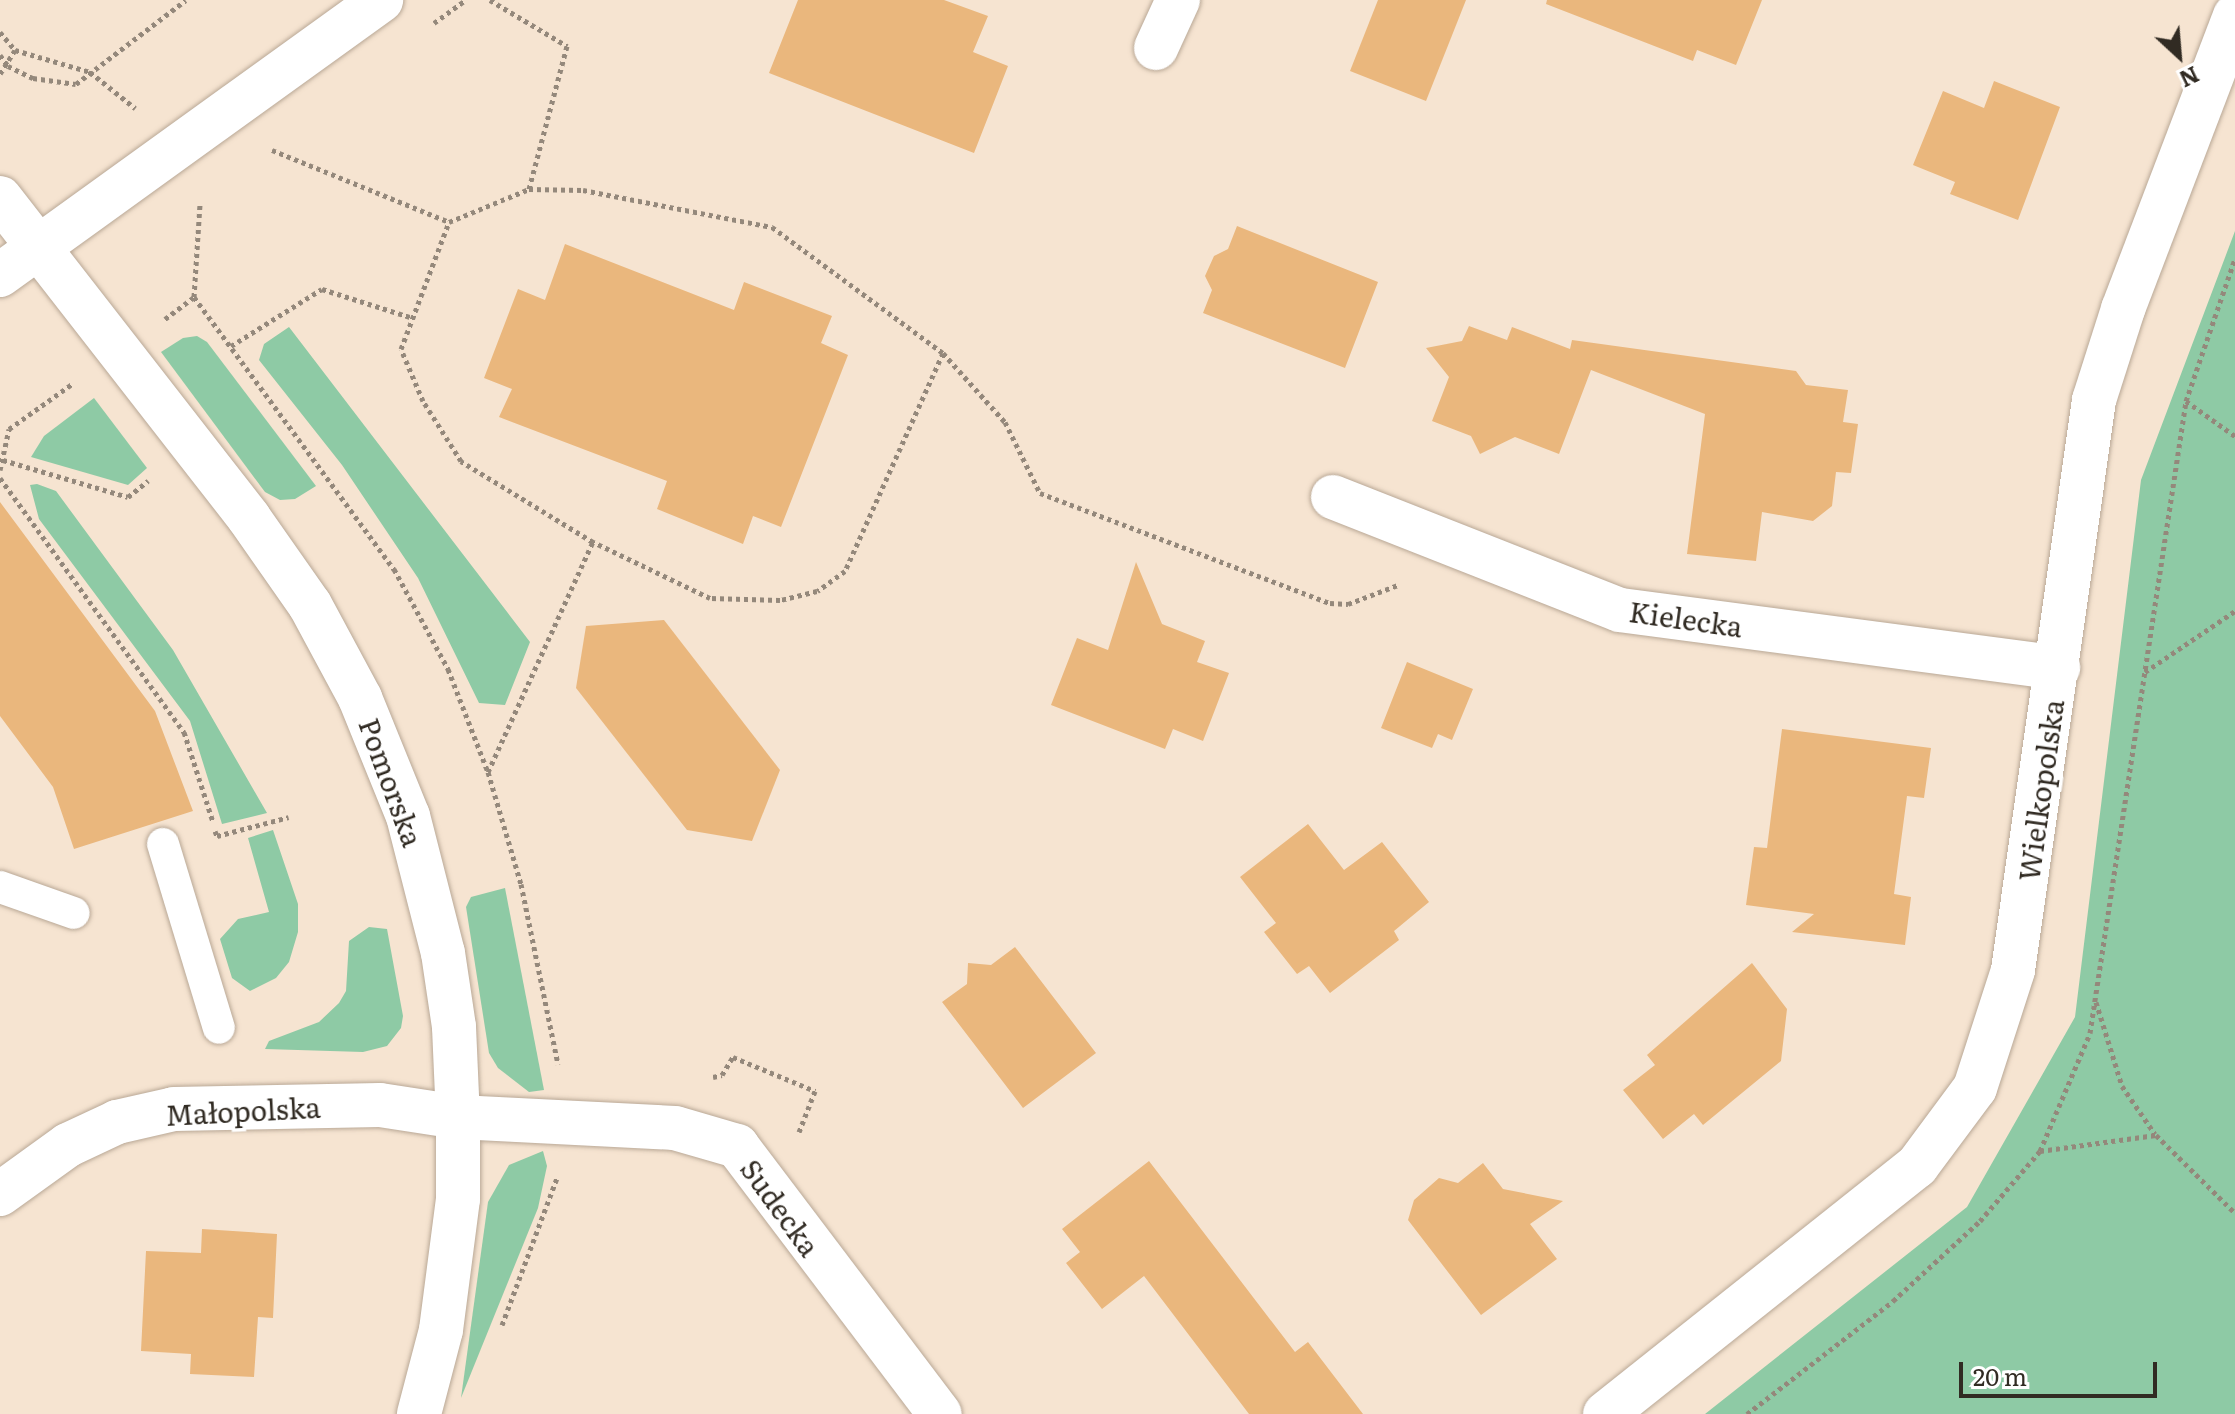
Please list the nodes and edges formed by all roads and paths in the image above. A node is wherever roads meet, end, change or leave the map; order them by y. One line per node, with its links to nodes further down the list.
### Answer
1 (186, 0): 9 (path)
2 (381, 0): 15 (street)
3 (490, 0): 12 (path)
4 (1178, 0): 7 (street)
5 (2235, 16): 33 (street, Wielkopolska)
6 (0, 32): 9 (path)
7 (1156, 48)
8 (0, 55): 9 (path)
9 (8, 66): 10 (path)
10 (0, 74)
11 (265, 147): 14 (path)
12 (529, 189): 14 (path); 19 (path)
13 (0, 198): 15 (street, Pomorska)
14 (449, 222): 17 (path)
15 (38, 248): 16 (street); 42 (street, Pomorska)
16 (0, 275)
17 (413, 318): 18 (path); 30 (path)
18 (231, 346)
19 (943, 353): 30 (path); 31 (path)
20 (86, 374): 23 (path)
21 (2186, 401): 24 (path)
22 (0, 425): 23 (path)
23 (9, 429): 25 (path)
24 (2235, 436)
25 (3, 460): 26 (path); 28 (path)
26 (0, 470)
27 (0, 478): 36 (path)
28 (150, 479)
29 (1333, 497): 33 (street, Kielecka)
30 (593, 542): 35 (path)
31 (1412, 579)
32 (2235, 611): 34 (path)
33 (2058, 668): 51 (street, Wielkopolska)
34 (2144, 673)
35 (488, 772)
36 (289, 817)
37 (163, 844): 41 (lane)
38 (0, 887): 39 (lane)
39 (74, 913)
40 (2095, 999): 43 (path)
41 (219, 1028)
42 (458, 1117): 46 (street, Małopolska); 49 (street, Pomorska); 50 (street, Sudecka)
43 (2156, 1135): 44 (path); 47 (path)
44 (2040, 1151)
45 (559, 1173): 48 (path)
46 (0, 1194)
47 (2235, 1213)
48 (496, 1341)
49 (419, 1414)
50 (940, 1414)
51 (1605, 1414)

